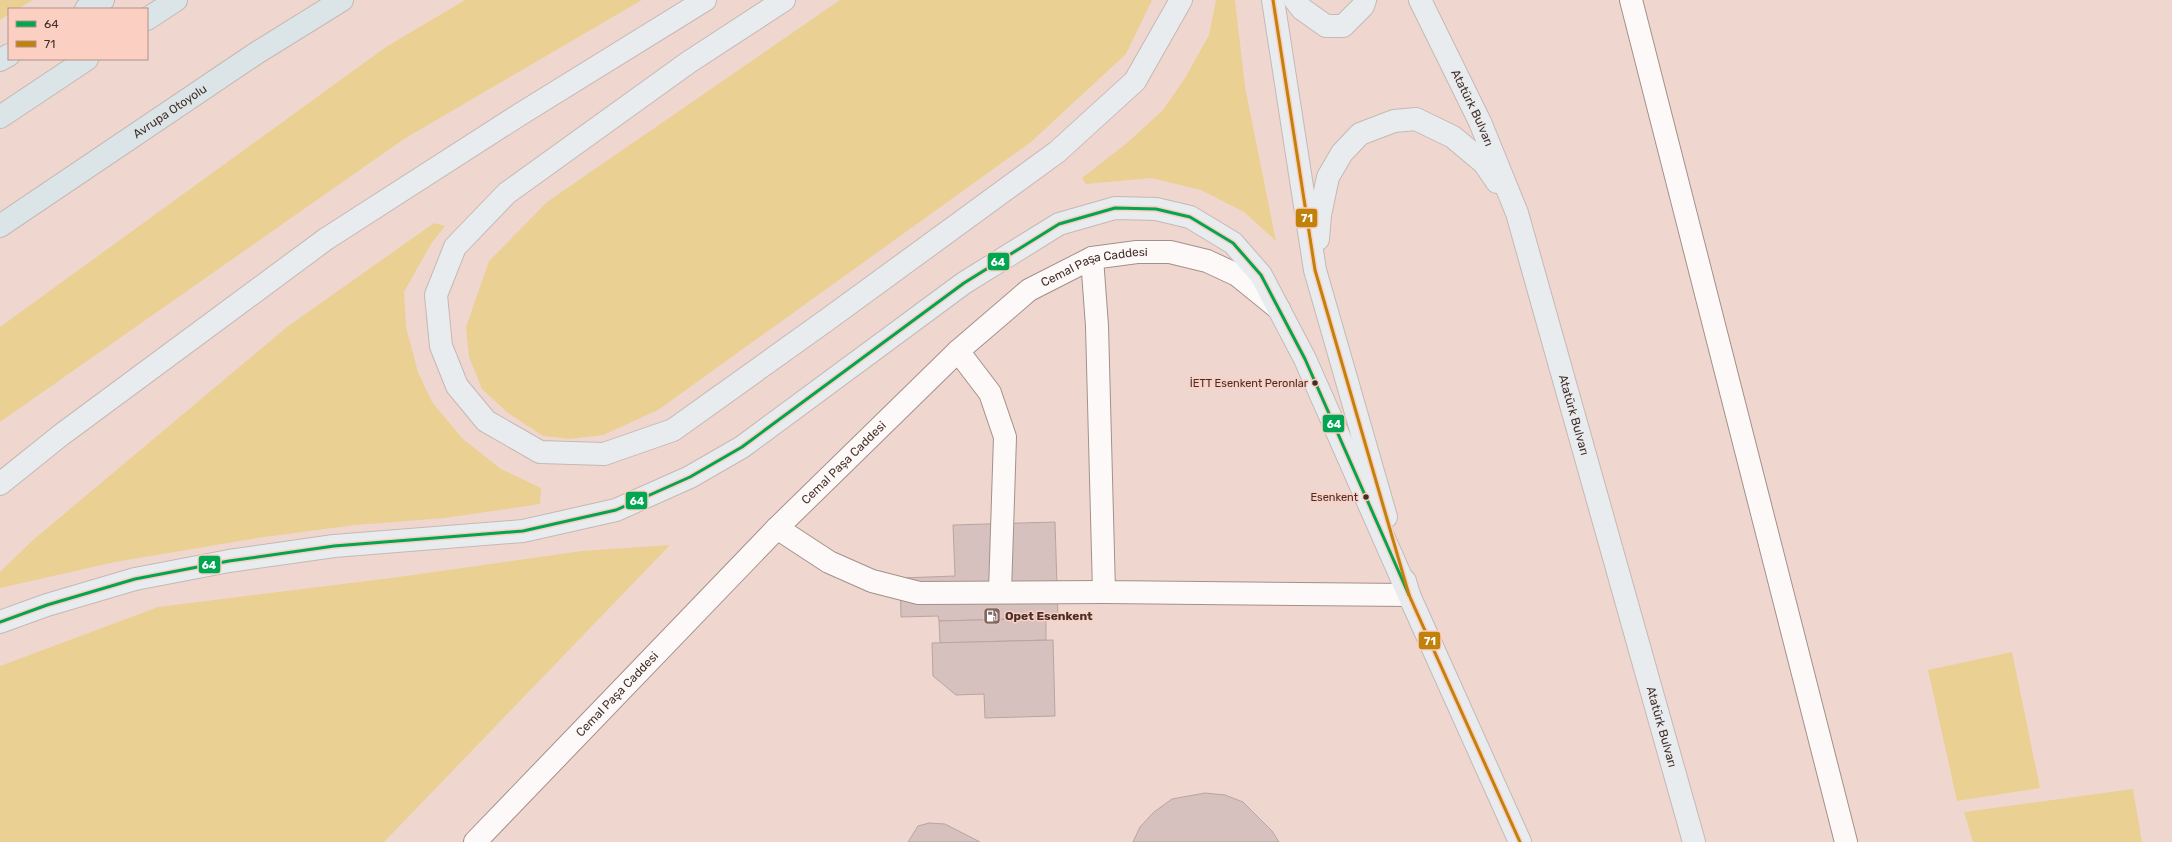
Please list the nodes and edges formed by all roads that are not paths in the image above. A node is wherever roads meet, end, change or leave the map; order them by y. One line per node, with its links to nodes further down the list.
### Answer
1 (103, 0): 12 (highway)
2 (176, 0): 13 (highway)
3 (342, 0): 17 (highway, Avrupa Otoyolu)
4 (705, 0): 22 (main road)
5 (784, 0): 6 (main road)
6 (1181, 0)
7 (1272, 0): 19 (main road)
8 (1295, 0): 9 (main road)
9 (1365, 0)
10 (1420, 0): 16 (main road, Atatürk Bulvarı)
11 (1631, 0): 31 (street)
12 (88, 8)
13 (148, 18)
14 (86, 60): 15 (highway)
15 (0, 117)
16 (1517, 213): 19 (main road); 30 (main road, Atatürk Bulvarı)
17 (0, 226)
18 (1092, 258): 20 (street, Cemal Paşa Caddesi); 21 (street, Cemal Paşa Caddesi); 25 (street)
19 (1315, 270): 26 (main road)
20 (1281, 310): 26 (main road); 27 (main road)
21 (958, 351): 23 (street, Cemal Paşa Caddesi); 24 (street)
22 (0, 484)
23 (778, 528): 24 (street); 28 (street, Cemal Paşa Caddesi)
24 (1000, 592): 25 (street)
25 (1104, 592): 26 (street)
26 (1409, 595): 29 (main road)
27 (0, 622)
28 (475, 842)
29 (1520, 842)
30 (1694, 842)
31 (1846, 842)

